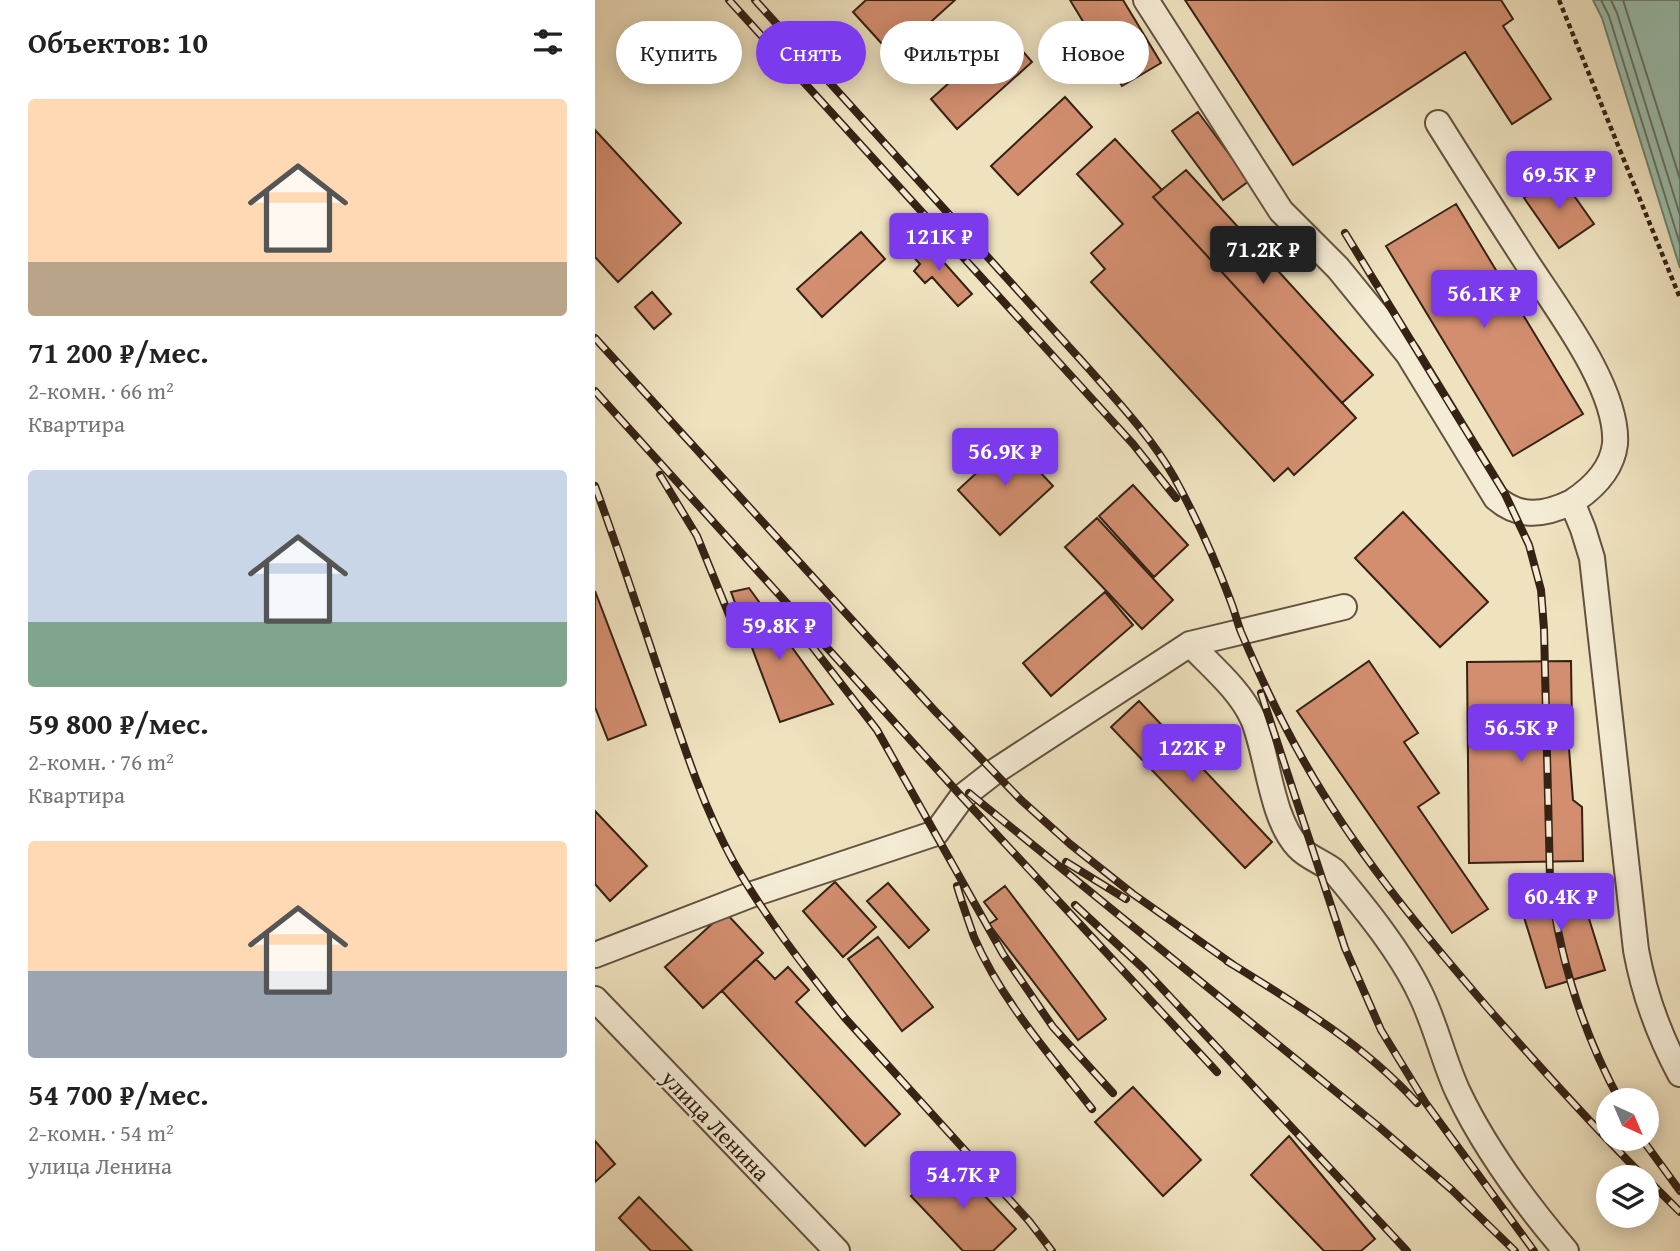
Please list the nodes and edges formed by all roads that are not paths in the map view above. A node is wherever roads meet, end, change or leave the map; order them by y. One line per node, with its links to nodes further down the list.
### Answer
1 (1146, 0): 3 (street)
2 (1438, 123): 3 (street)
3 (1572, 502): 8 (street)
4 (1344, 607): 5 (street)
5 (1190, 644): 6 (street); 10 (street)
6 (595, 956)
7 (595, 999): 9 (street, улица Ленина)
8 (1680, 1074)
9 (837, 1251)
10 (1566, 1251)

